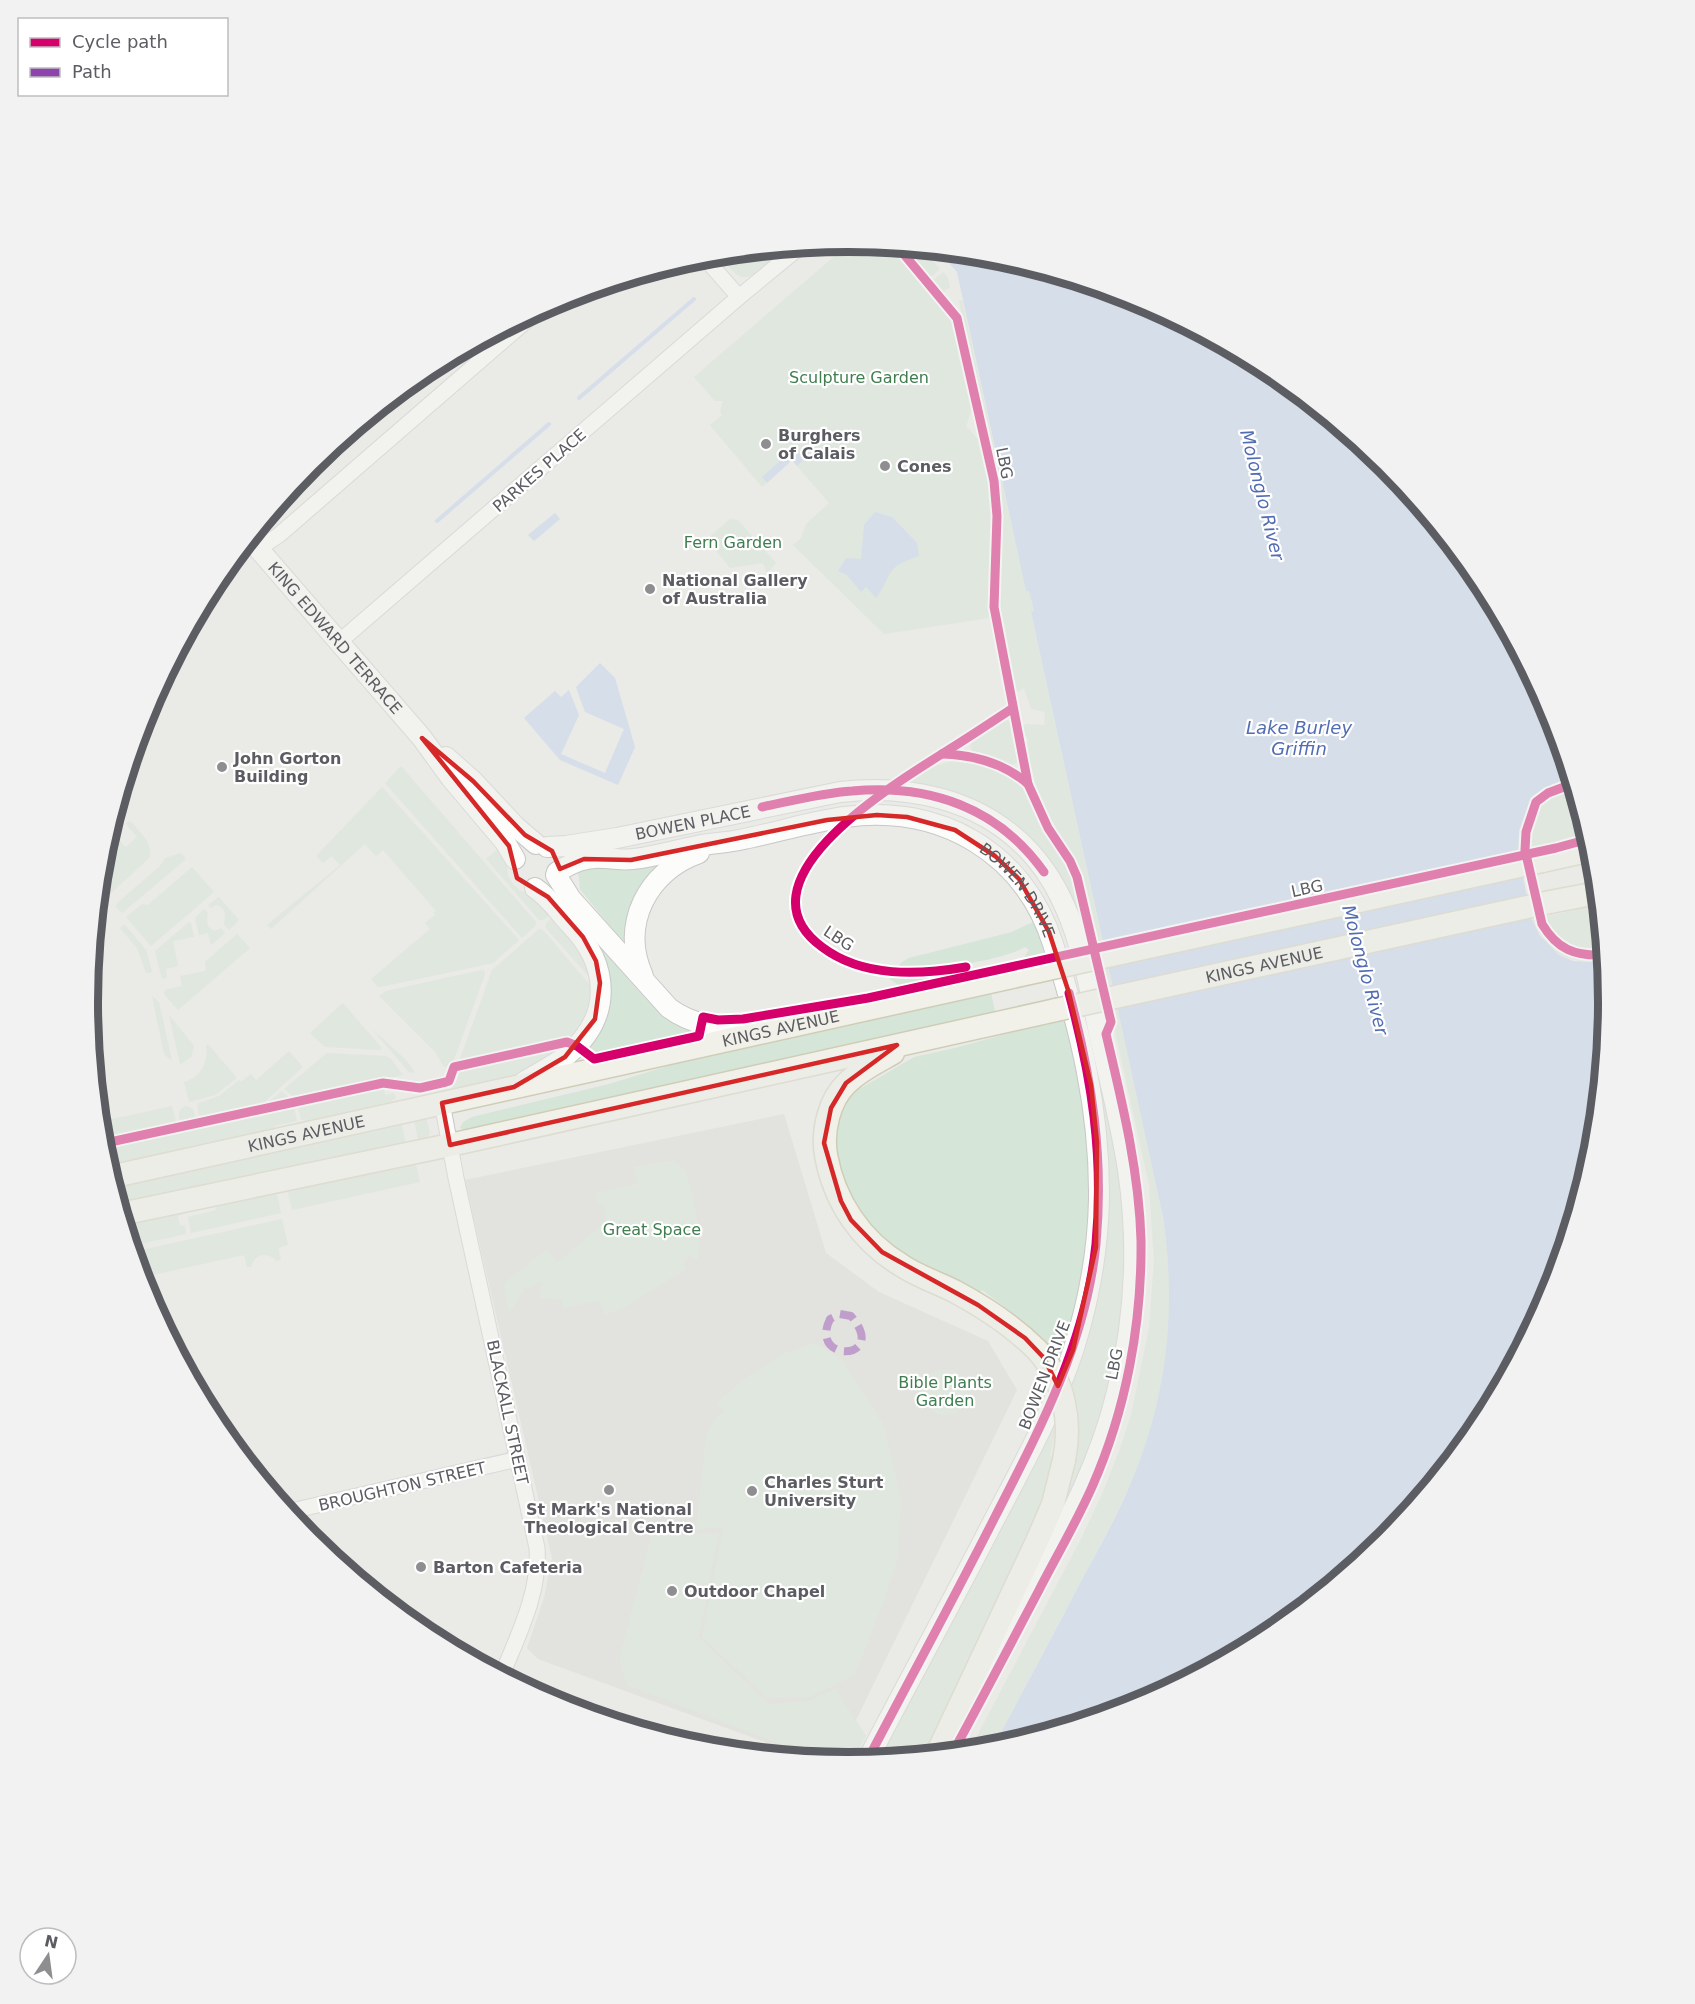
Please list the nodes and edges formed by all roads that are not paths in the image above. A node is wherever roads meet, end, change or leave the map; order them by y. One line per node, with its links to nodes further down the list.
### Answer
1 (791, 255): 3 (street, PARKES PLACE)
2 (710, 264): 3 (street)
3 (739, 297): 8 (street, PARKES PLACE)
4 (518, 328): 5 (street)
5 (279, 536): 6 (street); 7 (street)
6 (253, 544): 7 (main road, KING EDWARD TERRACE)
7 (271, 564): 8 (main road, KING EDWARD TERRACE)
8 (339, 642): 9 (main road, KING EDWARD TERRACE)
9 (423, 738): 13 (main road, KING EDWARD TERRACE); 15 (main road, KING EDWARD TERRACE)
10 (846, 791): 13 (main road, BOWEN PLACE); 30 (main road, BOWEN DRIVE)
11 (827, 820): 12 (main road, BOWEN PLACE); 32 (main road, BOWEN DRIVE)
12 (736, 841): 16 (main road, BOWEN PLACE); 19 (main road)
13 (541, 846): 15 (main road); 16 (main road, KING EDWARD TERRACE)
14 (1582, 852): 20 (main road, KINGS AVENUE, bridge)
15 (515, 859): 17 (main road, KING EDWARD TERRACE)
16 (557, 874): 17 (main road); 19 (main road, KING EDWARD TERRACE)
17 (535, 888): 22 (main road, KING EDWARD TERRACE)
18 (1589, 894): 21 (main road, KINGS AVENUE, bridge)
19 (652, 990): 20 (main road, KING EDWARD TERRACE)
20 (771, 1030): 22 (main road, KINGS AVENUE)
21 (909, 1042): 24 (main road, KINGS AVENUE); 31 (main road, bridge)
22 (514, 1088): 23 (main road, KINGS AVENUE)
23 (442, 1103): 24 (street, BLACKALL STREET); 25 (main road, KINGS AVENUE)
24 (450, 1145): 26 (main road, KINGS AVENUE); 27 (street, BLACKALL STREET)
25 (118, 1175)
26 (128, 1213)
27 (518, 1459): 28 (street, BROUGHTON STREET); 29 (street, BLACKALL STREET)
28 (296, 1510)
29 (505, 1669)
30 (949, 1745)
31 (941, 1746)
32 (872, 1751)

